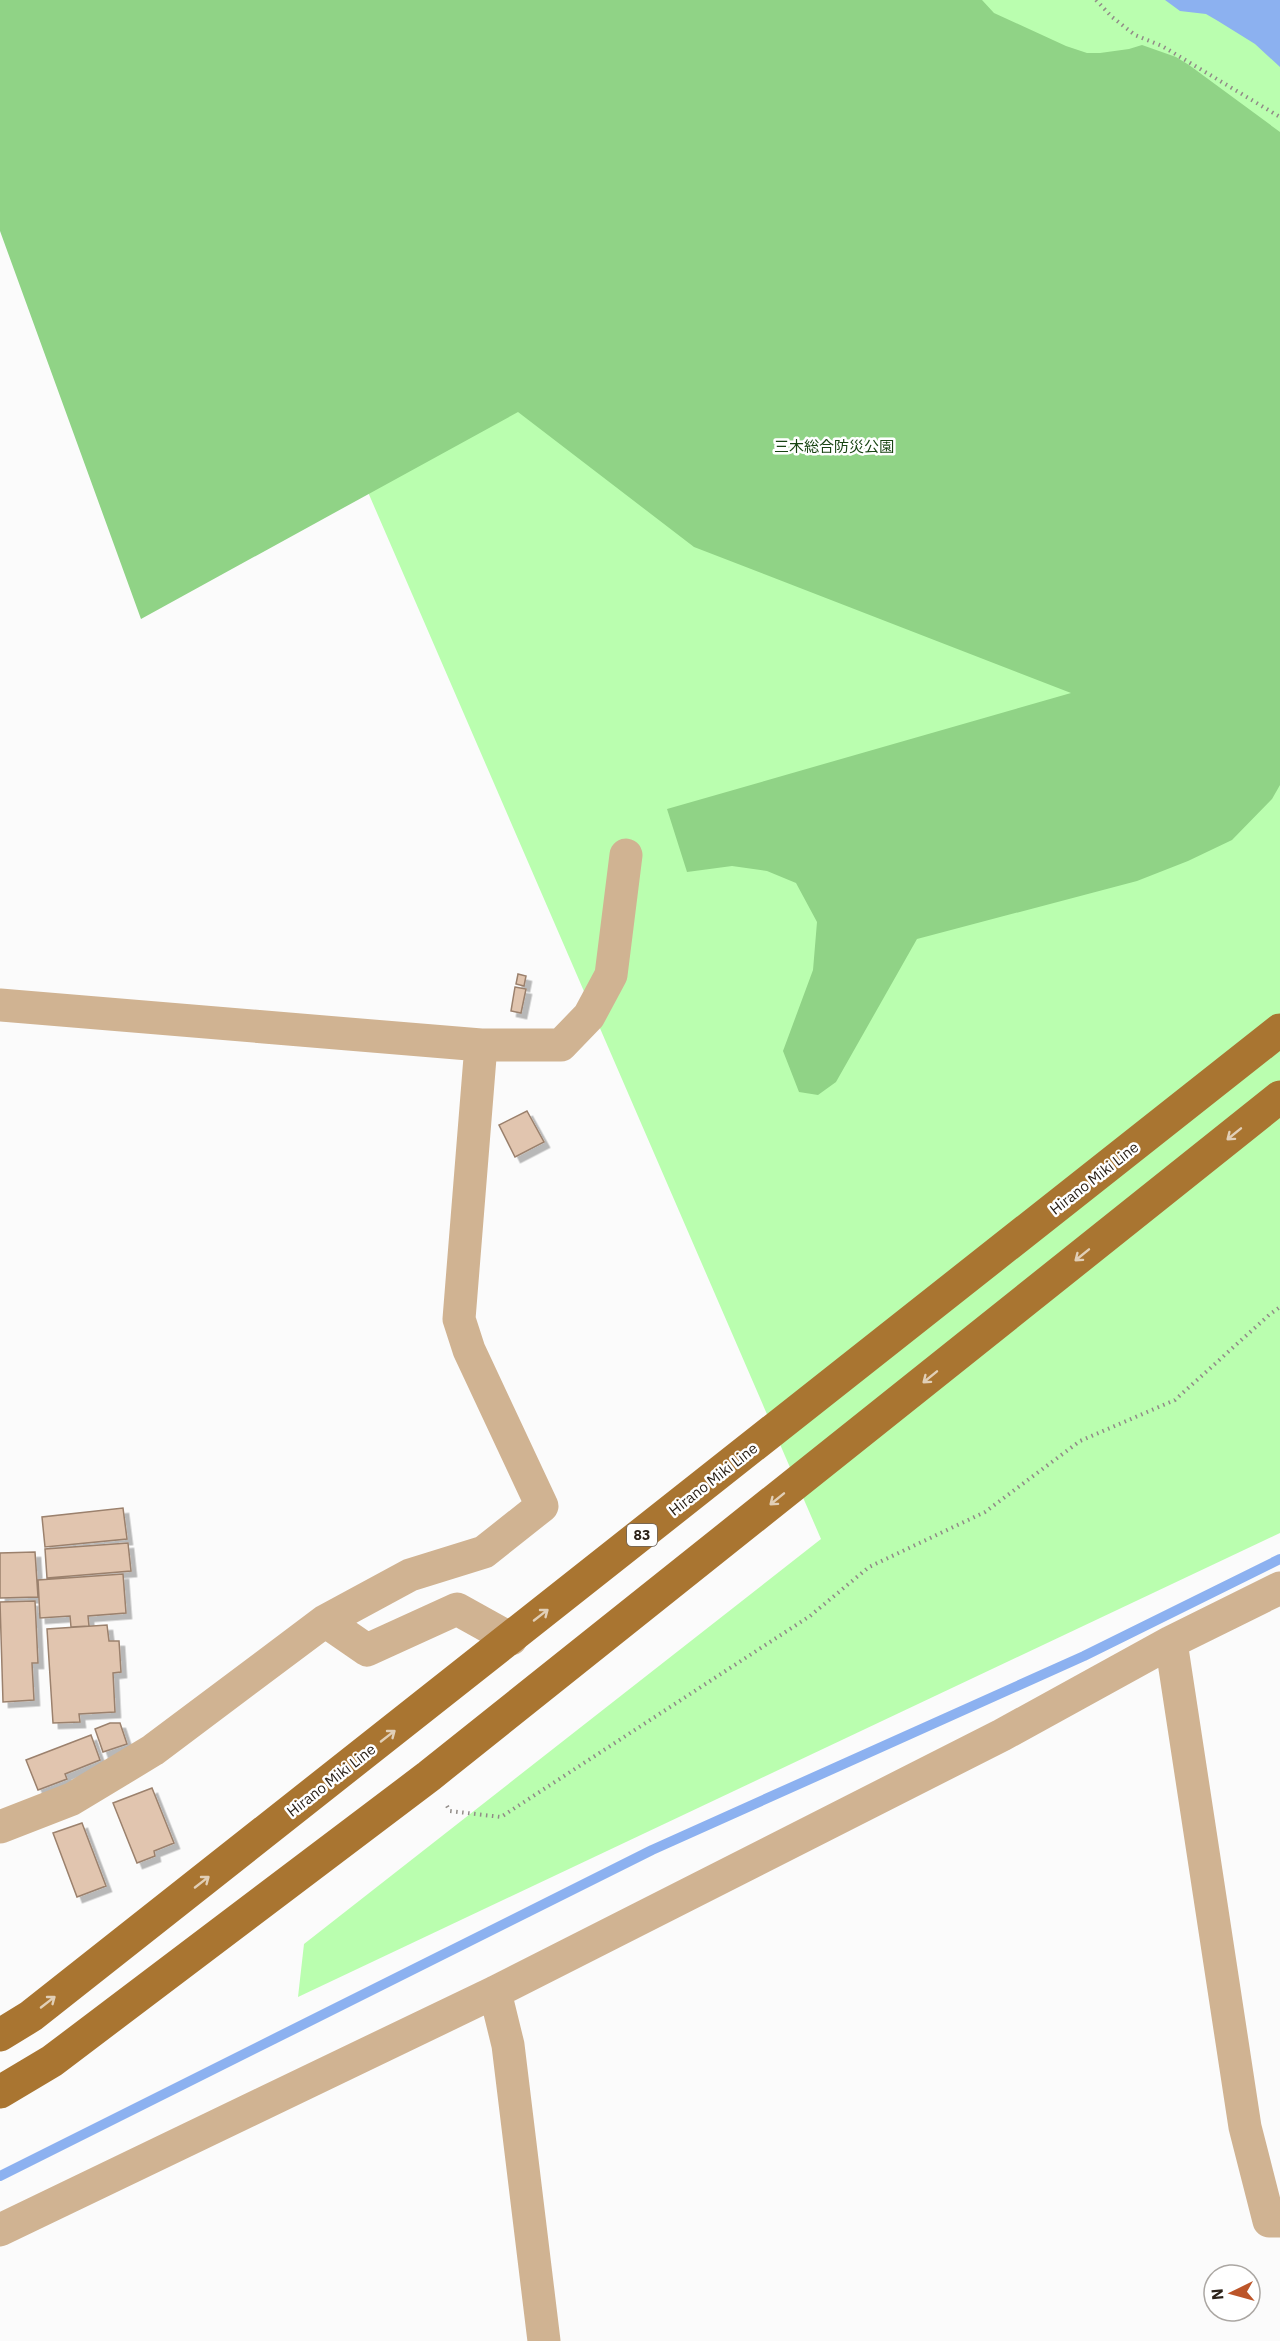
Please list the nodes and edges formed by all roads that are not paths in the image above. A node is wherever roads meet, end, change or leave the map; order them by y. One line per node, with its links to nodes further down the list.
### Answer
1 (626, 855): 4 (street)
2 (0, 1005): 4 (street)
3 (1280, 1030): 8 (main road, Hirano Miki Line / 83, one-way to 3)
4 (481, 1045): 7 (street)
5 (1280, 1097): 13 (main road, one-way to 13)
6 (1280, 1588): 9 (street)
7 (325, 1621): 8 (street); 10 (street)
8 (511, 1639): 12 (main road, Hirano Miki Line / 83, one-way to 8)
9 (1171, 1642): 11 (street); 14 (street)
10 (0, 1827)
11 (495, 1992): 15 (street); 16 (street)
12 (0, 2035)
13 (0, 2092)
14 (1280, 2221)
15 (0, 2230)
16 (544, 2341)

